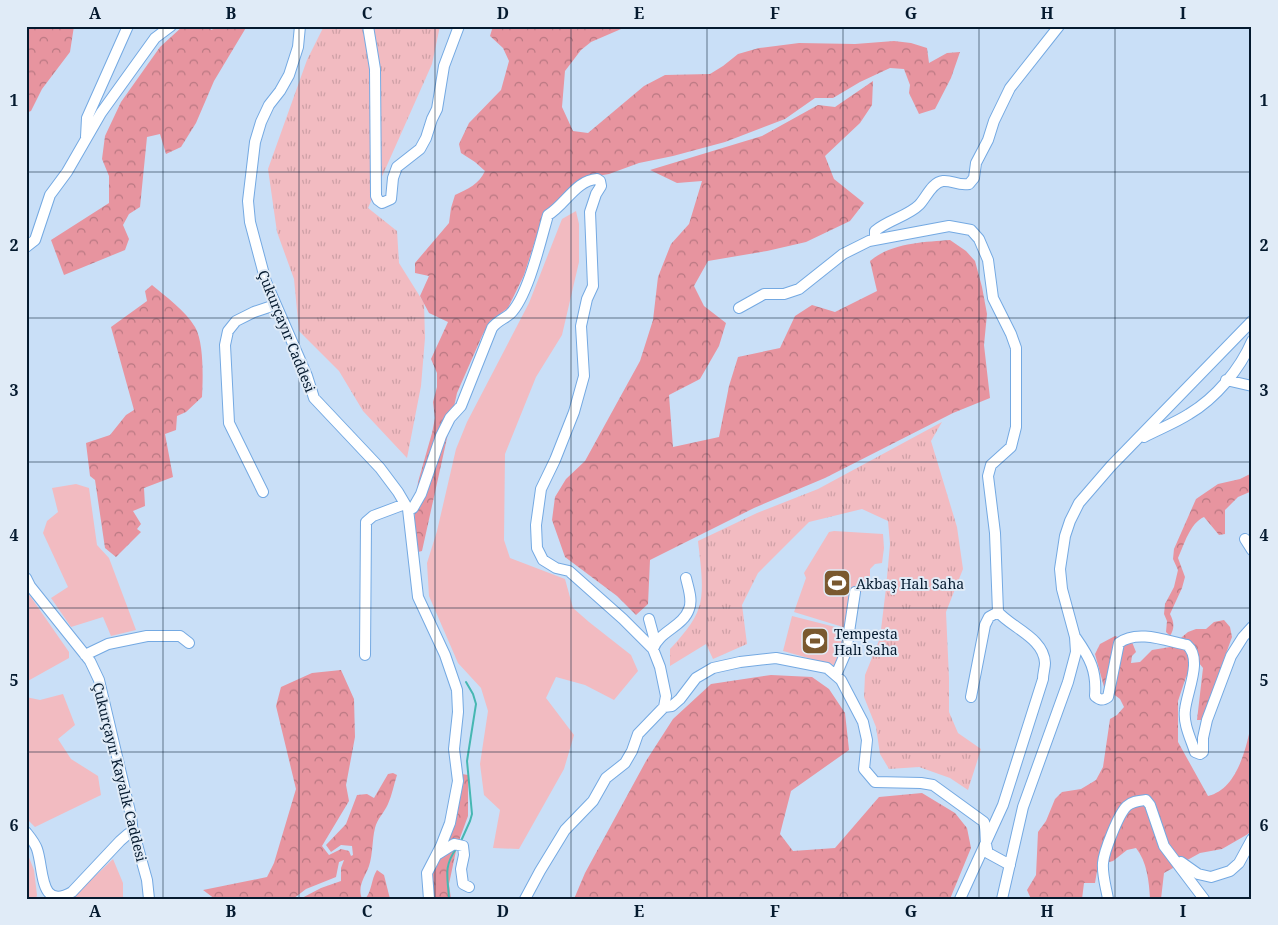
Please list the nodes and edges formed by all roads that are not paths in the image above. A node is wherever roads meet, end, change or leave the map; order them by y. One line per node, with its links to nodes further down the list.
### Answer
1 (128, 26): 7 (street)
2 (171, 26): 7 (street)
3 (300, 26): 10 (street, Çukurçayır Caddesi)
4 (368, 26): 5 (street)
5 (459, 26)
6 (1059, 26): 8 (street)
7 (86, 138): 9 (street)
8 (875, 239): 11 (street); 24 (street)
9 (26, 247)
10 (275, 305): 17 (street); 18 (street, Çukurçayır Caddesi)
11 (739, 308)
12 (1250, 325): 16 (street)
13 (1252, 341): 14 (street)
14 (1226, 380): 15 (street); 16 (street)
15 (1252, 386)
16 (1136, 440): 27 (street)
17 (263, 492)
18 (406, 507): 29 (street); 31 (street); 39 (street, Çukurçayır Caddesi)
19 (1245, 539): 20 (street)
20 (1252, 550)
21 (686, 578): 29 (street)
22 (27, 582): 30 (street, Çukurçayır Kayalık Caddesi)
23 (855, 592): 32 (street)
24 (998, 612): 33 (street); 38 (street)
25 (649, 619): 29 (street)
26 (1252, 627): 27 (street)
27 (1075, 637): 41 (street)
28 (189, 643): 30 (street)
29 (654, 645): 34 (street)
30 (85, 655): 36 (street, Çukurçayır Kayalık Caddesi)
31 (365, 655)
32 (836, 675): 34 (street); 38 (street)
33 (971, 697)
34 (664, 707): 45 (street)
35 (26, 832): 36 (street)
36 (133, 834): 44 (street, Çukurçayır Kayalık Caddesi)
37 (1252, 839): 40 (street)
38 (985, 846): 41 (street); 46 (street)
39 (437, 854): 42 (street); 43 (street, Çukurçayır Caddesi)
40 (1170, 854): 48 (street); 49 (street)
41 (1010, 865): 47 (street)
42 (469, 886)
43 (425, 898)
44 (150, 899)
45 (525, 899)
46 (960, 899)
47 (1002, 899)
48 (1108, 899)
49 (1204, 899)

